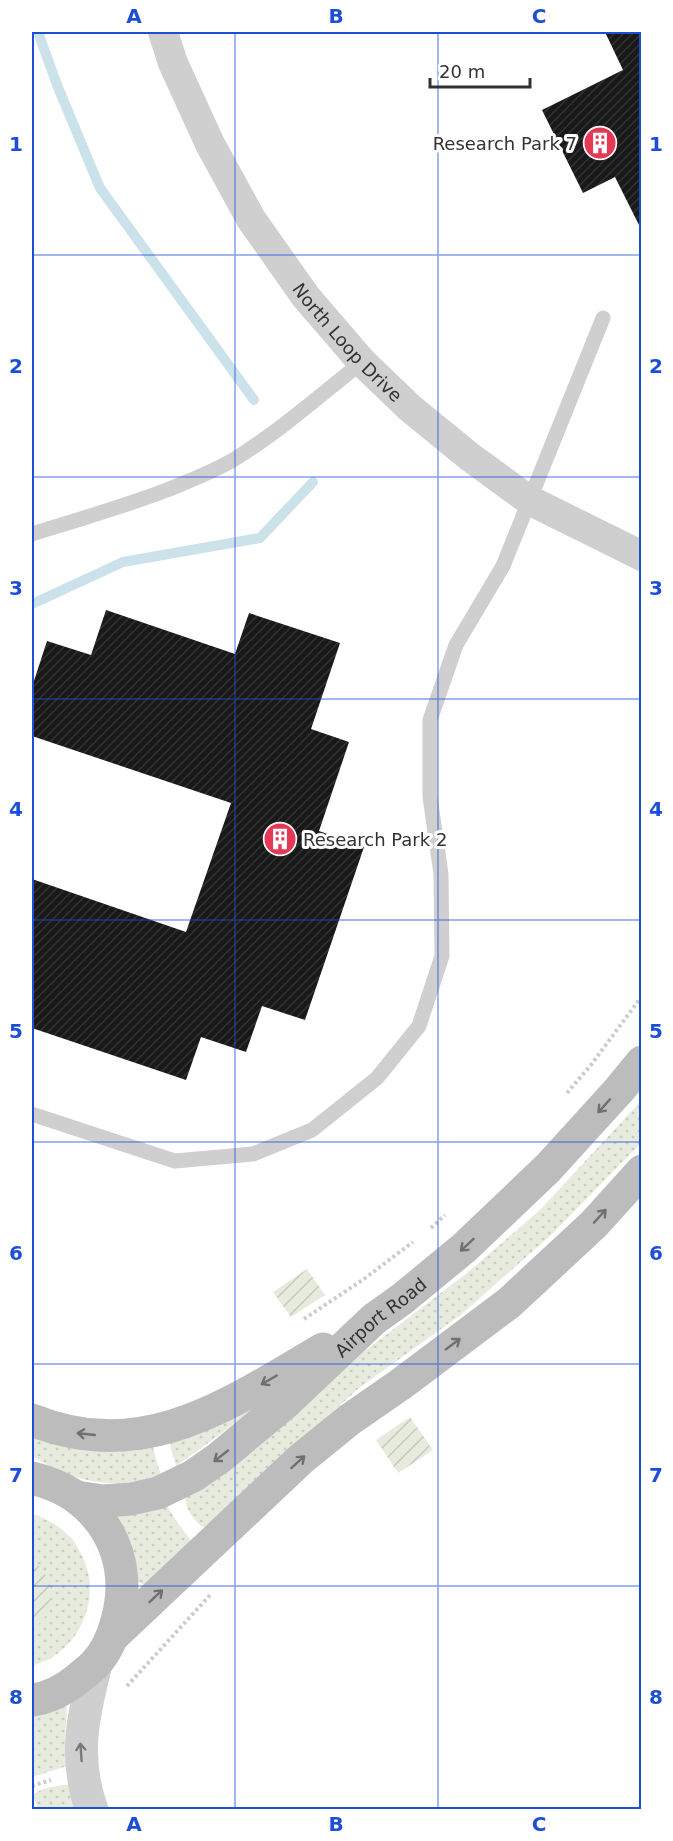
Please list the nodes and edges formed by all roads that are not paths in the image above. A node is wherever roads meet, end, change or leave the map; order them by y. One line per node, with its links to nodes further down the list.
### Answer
1 (163, 32): 3 (street, North Loop Drive)
2 (603, 318): 4 (lane)
3 (362, 362): 4 (street, North Loop Drive); 5 (lane)
4 (529, 500): 6 (street, North Loop Drive); 8 (lane)
5 (32, 534)
6 (642, 556)
7 (642, 1062): 10 (main road, Airport Road, one-way to 10)
8 (32, 1114)
9 (642, 1171): 13 (main road, one-way to 9)
10 (374, 1319): 11 (main road, one-way to 11); 12 (main road, Airport Road, one-way to 12)
11 (32, 1420)
12 (47, 1482): 13 (main road)
13 (113, 1636): 14 (main road)
14 (96, 1664): 15 (main road); 16 (street, one-way to 14)
15 (32, 1700)
16 (92, 1809)

